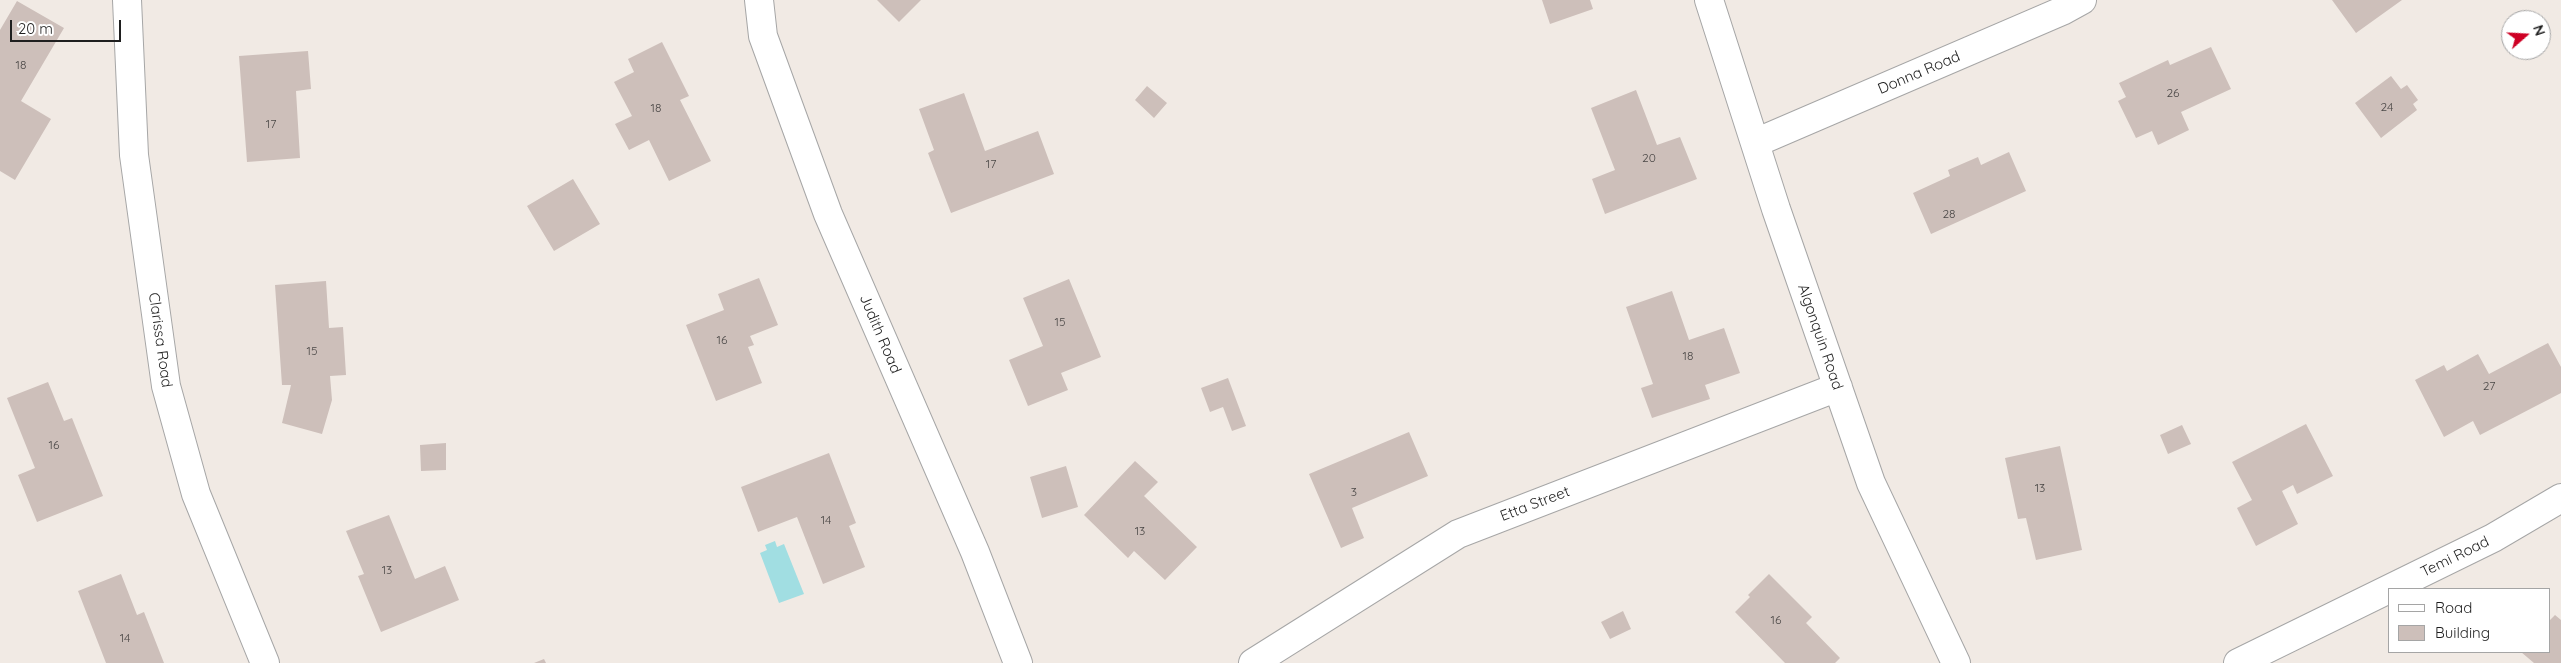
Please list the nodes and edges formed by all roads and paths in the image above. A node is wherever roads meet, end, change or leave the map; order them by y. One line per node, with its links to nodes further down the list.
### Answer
1 (127, 0): 10 (street, Clarissa Road)
2 (760, 0): 11 (street, Judith Road)
3 (1709, 0): 5 (street, Algonquin Road)
4 (2082, 0): 5 (street, Donna Road)
5 (1755, 143): 6 (street, Algonquin Road)
6 (1838, 387): 12 (street, Etta Street); 13 (street, Algonquin Road)
7 (2561, 498): 8 (street, Temi Road)
8 (2391, 588)
9 (2388, 589): 14 (street, Temi Road)
10 (265, 663)
11 (1018, 663)
12 (1253, 663)
13 (1956, 663)
14 (2238, 663)

